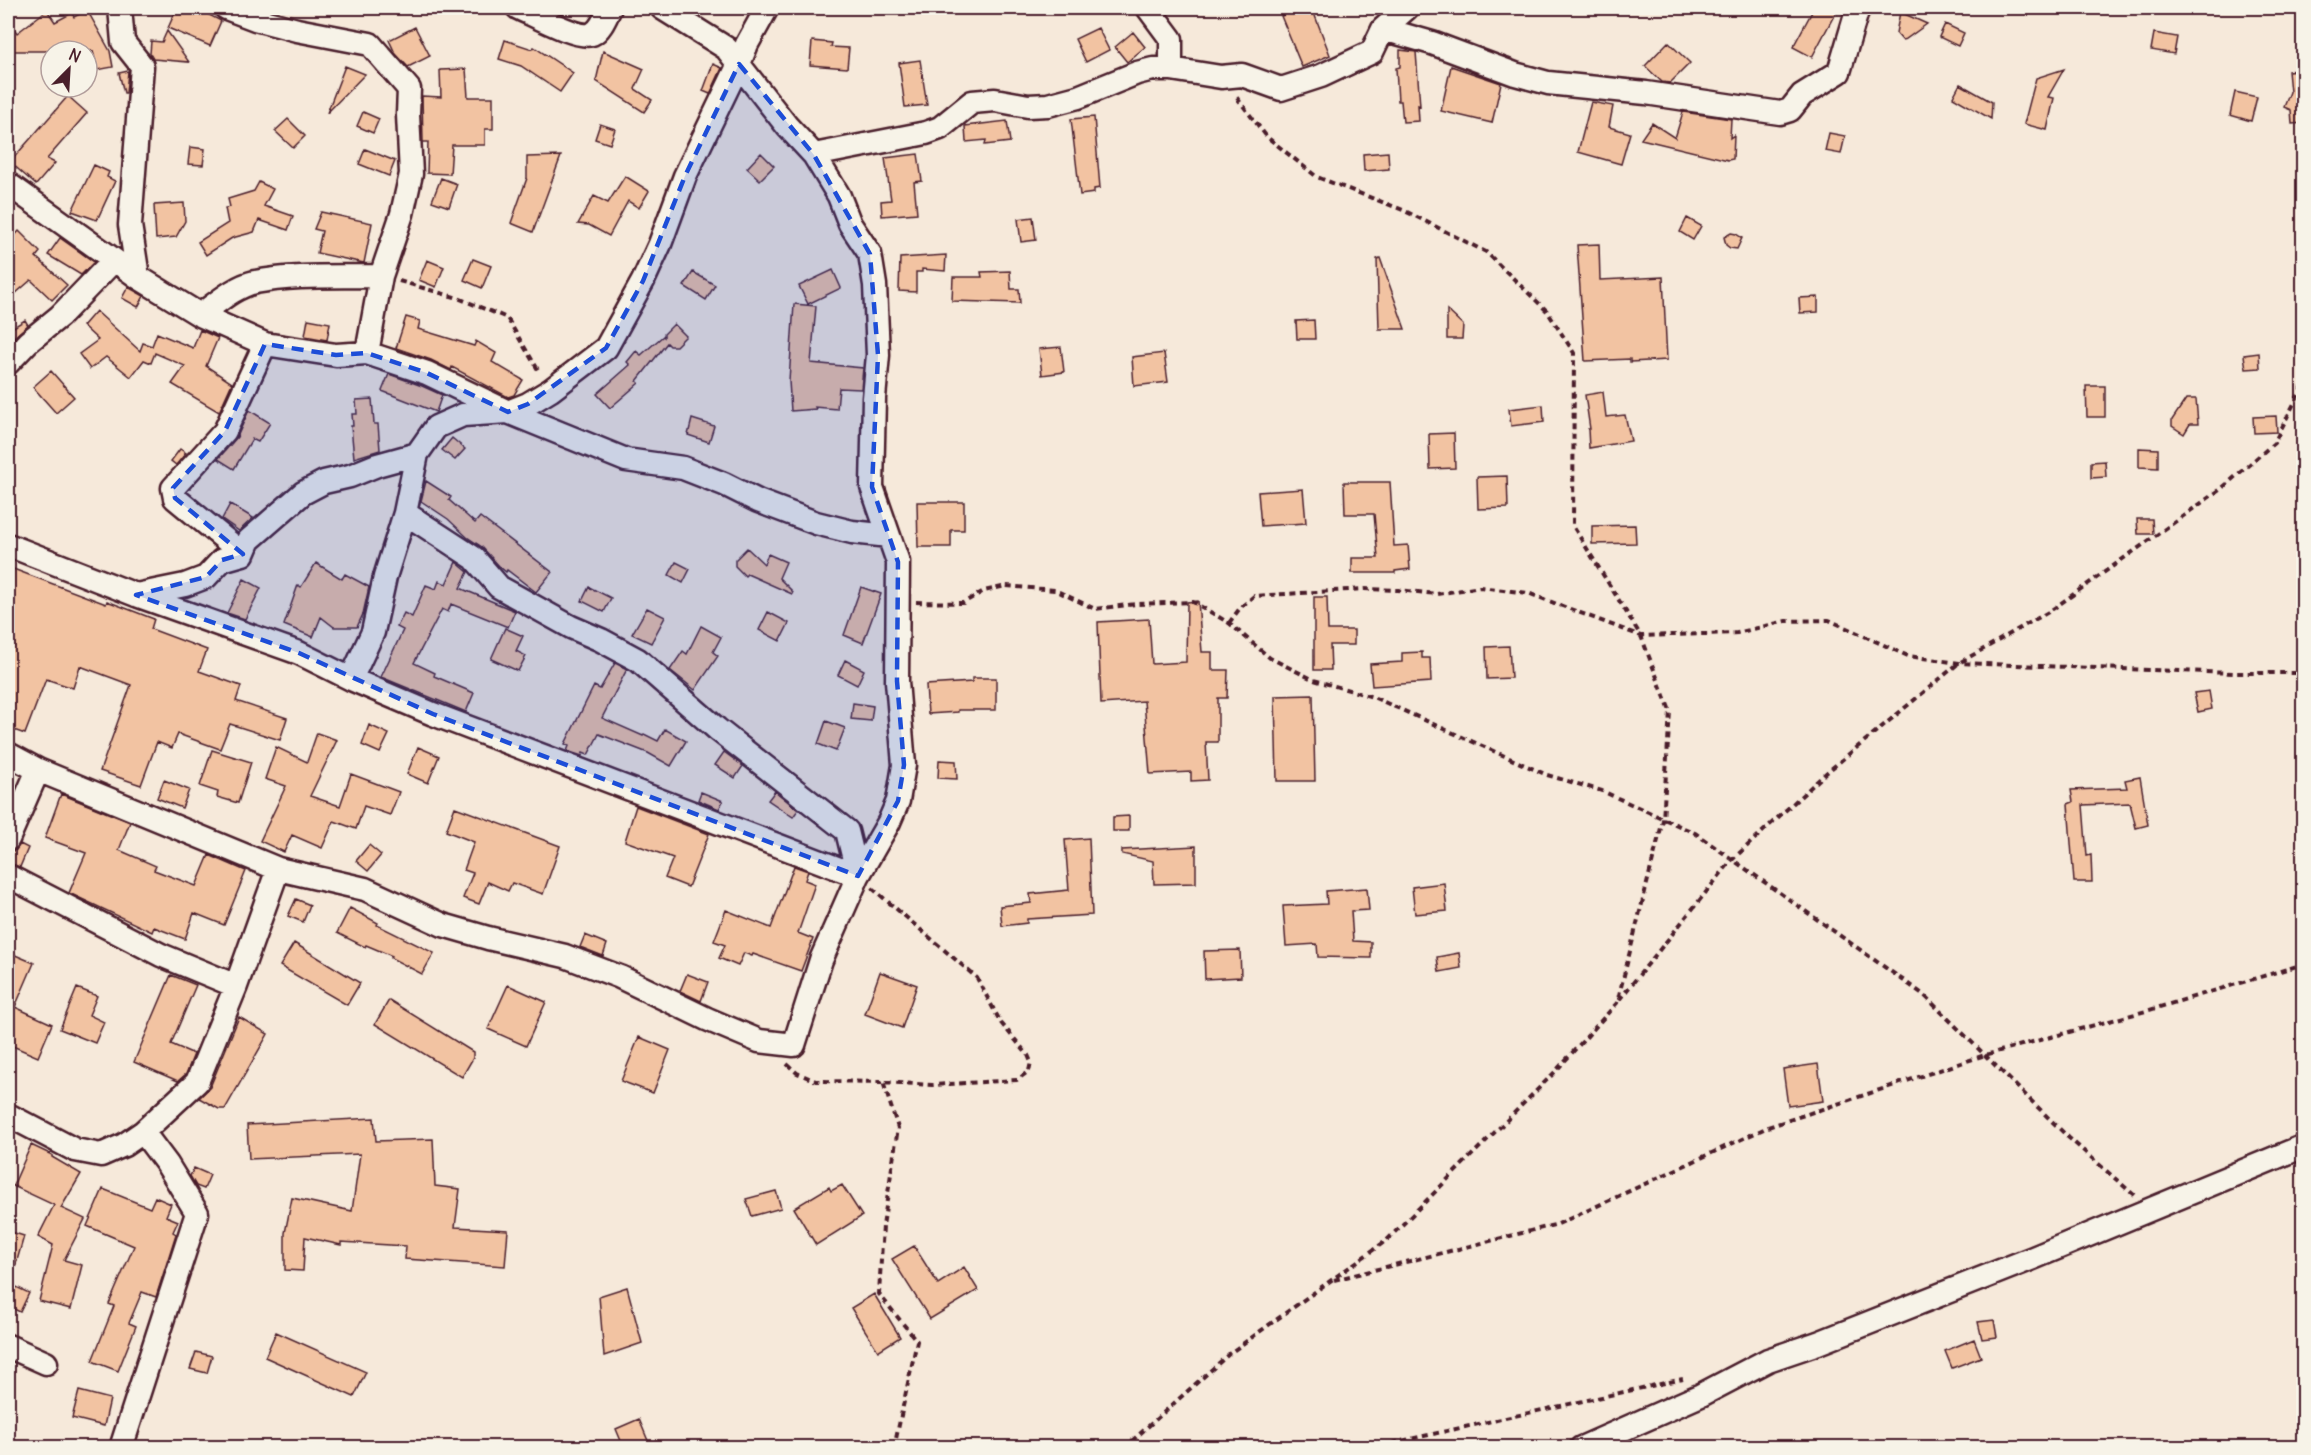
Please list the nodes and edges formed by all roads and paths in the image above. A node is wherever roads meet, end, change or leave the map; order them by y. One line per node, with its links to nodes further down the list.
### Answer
1 (120, 8): 18 (street)
2 (226, 8): 17 (street)
3 (518, 8): 4 (street)
4 (610, 8)
5 (662, 8): 11 (street)
6 (767, 8): 11 (street)
7 (1148, 8): 12 (street)
8 (1407, 8): 10 (street)
9 (1858, 8): 10 (street)
10 (1383, 29): 13 (street)
11 (739, 64): 14 (street); 24 (street)
12 (1171, 69): 13 (street); 14 (street)
13 (1221, 77): 34 (path)
14 (814, 155): 28 (street)
15 (8, 184): 16 (street)
16 (114, 260): 18 (street); 22 (street)
17 (381, 276): 19 (street); 21 (street); 24 (path)
18 (138, 277): 19 (street)
19 (200, 315): 20 (street)
20 (265, 345): 21 (street); 30 (street)
21 (367, 352): 25 (street)
22 (8, 363)
23 (2304, 384): 35 (path)
24 (551, 390): 25 (street)
25 (508, 412): 26 (street); 28 (street)
26 (417, 454): 27 (street); 30 (street)
27 (405, 513): 37 (street); 45 (street)
28 (890, 536): 32 (street)
29 (8, 545): 31 (street)
30 (243, 554): 31 (street)
31 (136, 595): 37 (street)
32 (897, 602): 33 (path); 45 (street)
33 (1229, 623): 34 (path); 40 (path)
34 (1641, 636): 35 (path); 40 (path)
35 (1959, 663): 36 (path); 42 (path)
36 (2304, 673)
37 (351, 679): 45 (street)
38 (8, 754): 39 (street)
39 (38, 770): 41 (street); 43 (street)
40 (1663, 820): 42 (path); 48 (path)
41 (8, 839)
42 (1732, 860): 48 (path); 50 (path)
43 (278, 868): 47 (street); 49 (street)
44 (8, 876): 47 (street)
45 (858, 876): 49 (street); 51 (path)
46 (2304, 964): 50 (path)
47 (236, 986): 53 (street)
48 (1617, 1003): 56 (path)
49 (794, 1045): 51 (path)
50 (1985, 1055): 55 (path); 56 (path)
51 (883, 1082): 61 (path)
52 (8, 1115): 53 (street)
53 (142, 1132): 60 (street)
54 (2304, 1146): 55 (street)
55 (2150, 1210): 64 (street)
56 (1330, 1281): 62 (path)
57 (8, 1346): 58 (street)
58 (46, 1364)
59 (1688, 1377): 63 (path)
60 (121, 1448)
61 (894, 1448)
62 (1124, 1448)
63 (1361, 1448)
64 (1581, 1448)

